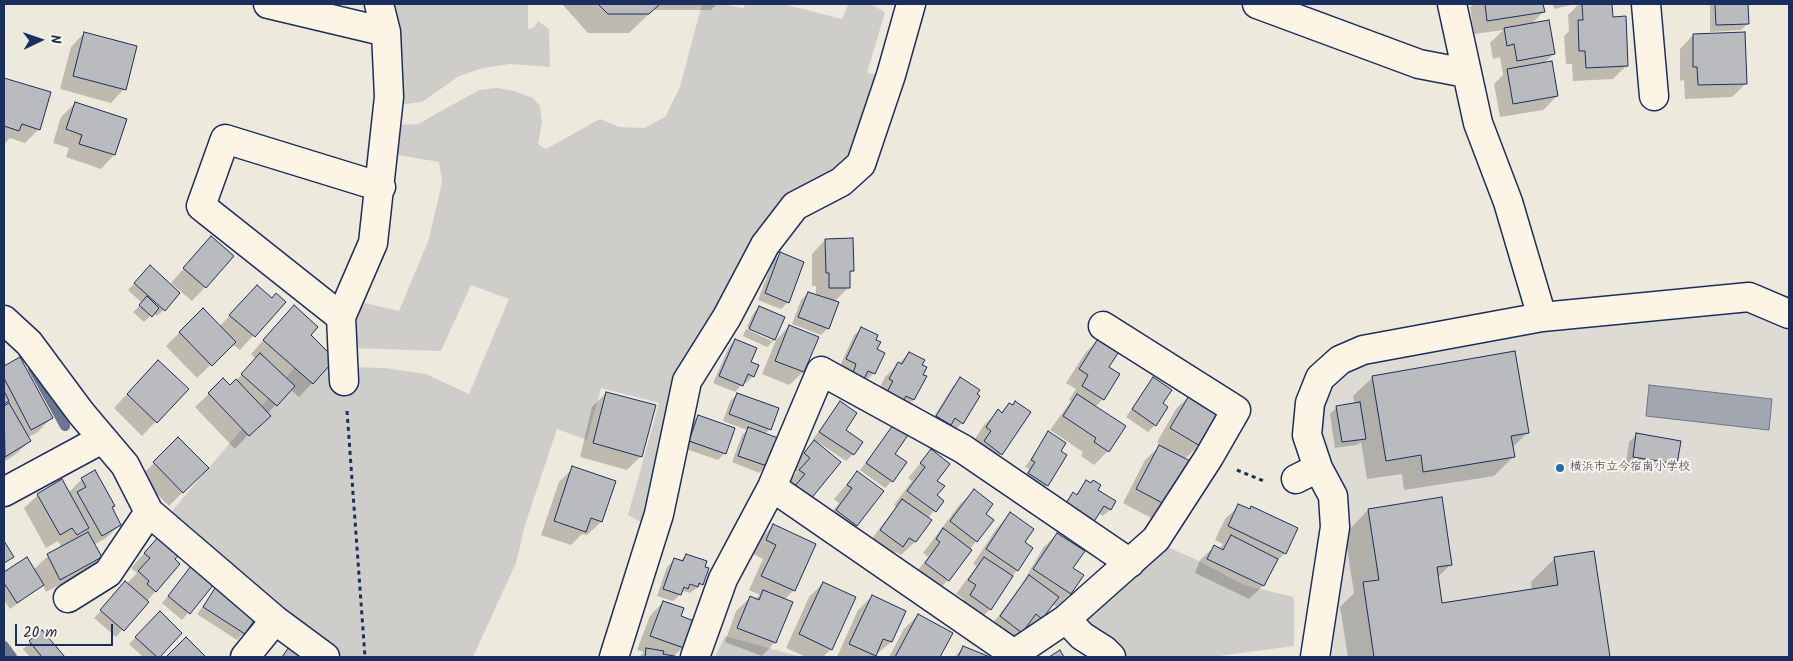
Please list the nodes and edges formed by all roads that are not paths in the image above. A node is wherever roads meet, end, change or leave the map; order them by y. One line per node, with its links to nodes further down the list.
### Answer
1 (268, 4): 7 (street)
2 (379, 4): 7 (street)
3 (911, 4): 27 (street)
4 (1257, 4): 8 (street)
5 (1452, 4): 8 (street)
6 (1646, 4): 9 (street)
7 (386, 32): 10 (street)
8 (1466, 73): 13 (street)
9 (1654, 96)
10 (381, 187): 12 (street); 12 (street)
11 (1789, 314): 13 (street)
12 (341, 317): 16 (street)
13 (1542, 317): 30 (street)
14 (4, 320): 17 (street)
15 (1103, 326): 21 (street)
16 (344, 381)
17 (102, 439): 19 (street); 20 (street)
18 (772, 487): 21 (street); 23 (street); 28 (street)
19 (4, 492)
20 (149, 512): 22 (street); 24 (street)
21 (1130, 563): 23 (street)
22 (68, 598)
23 (1066, 619): 29 (street)
24 (275, 620): 25 (street); 26 (street)
25 (245, 657)
26 (325, 657)
27 (614, 657)
28 (696, 657)
29 (1111, 657)
30 (1315, 657)

